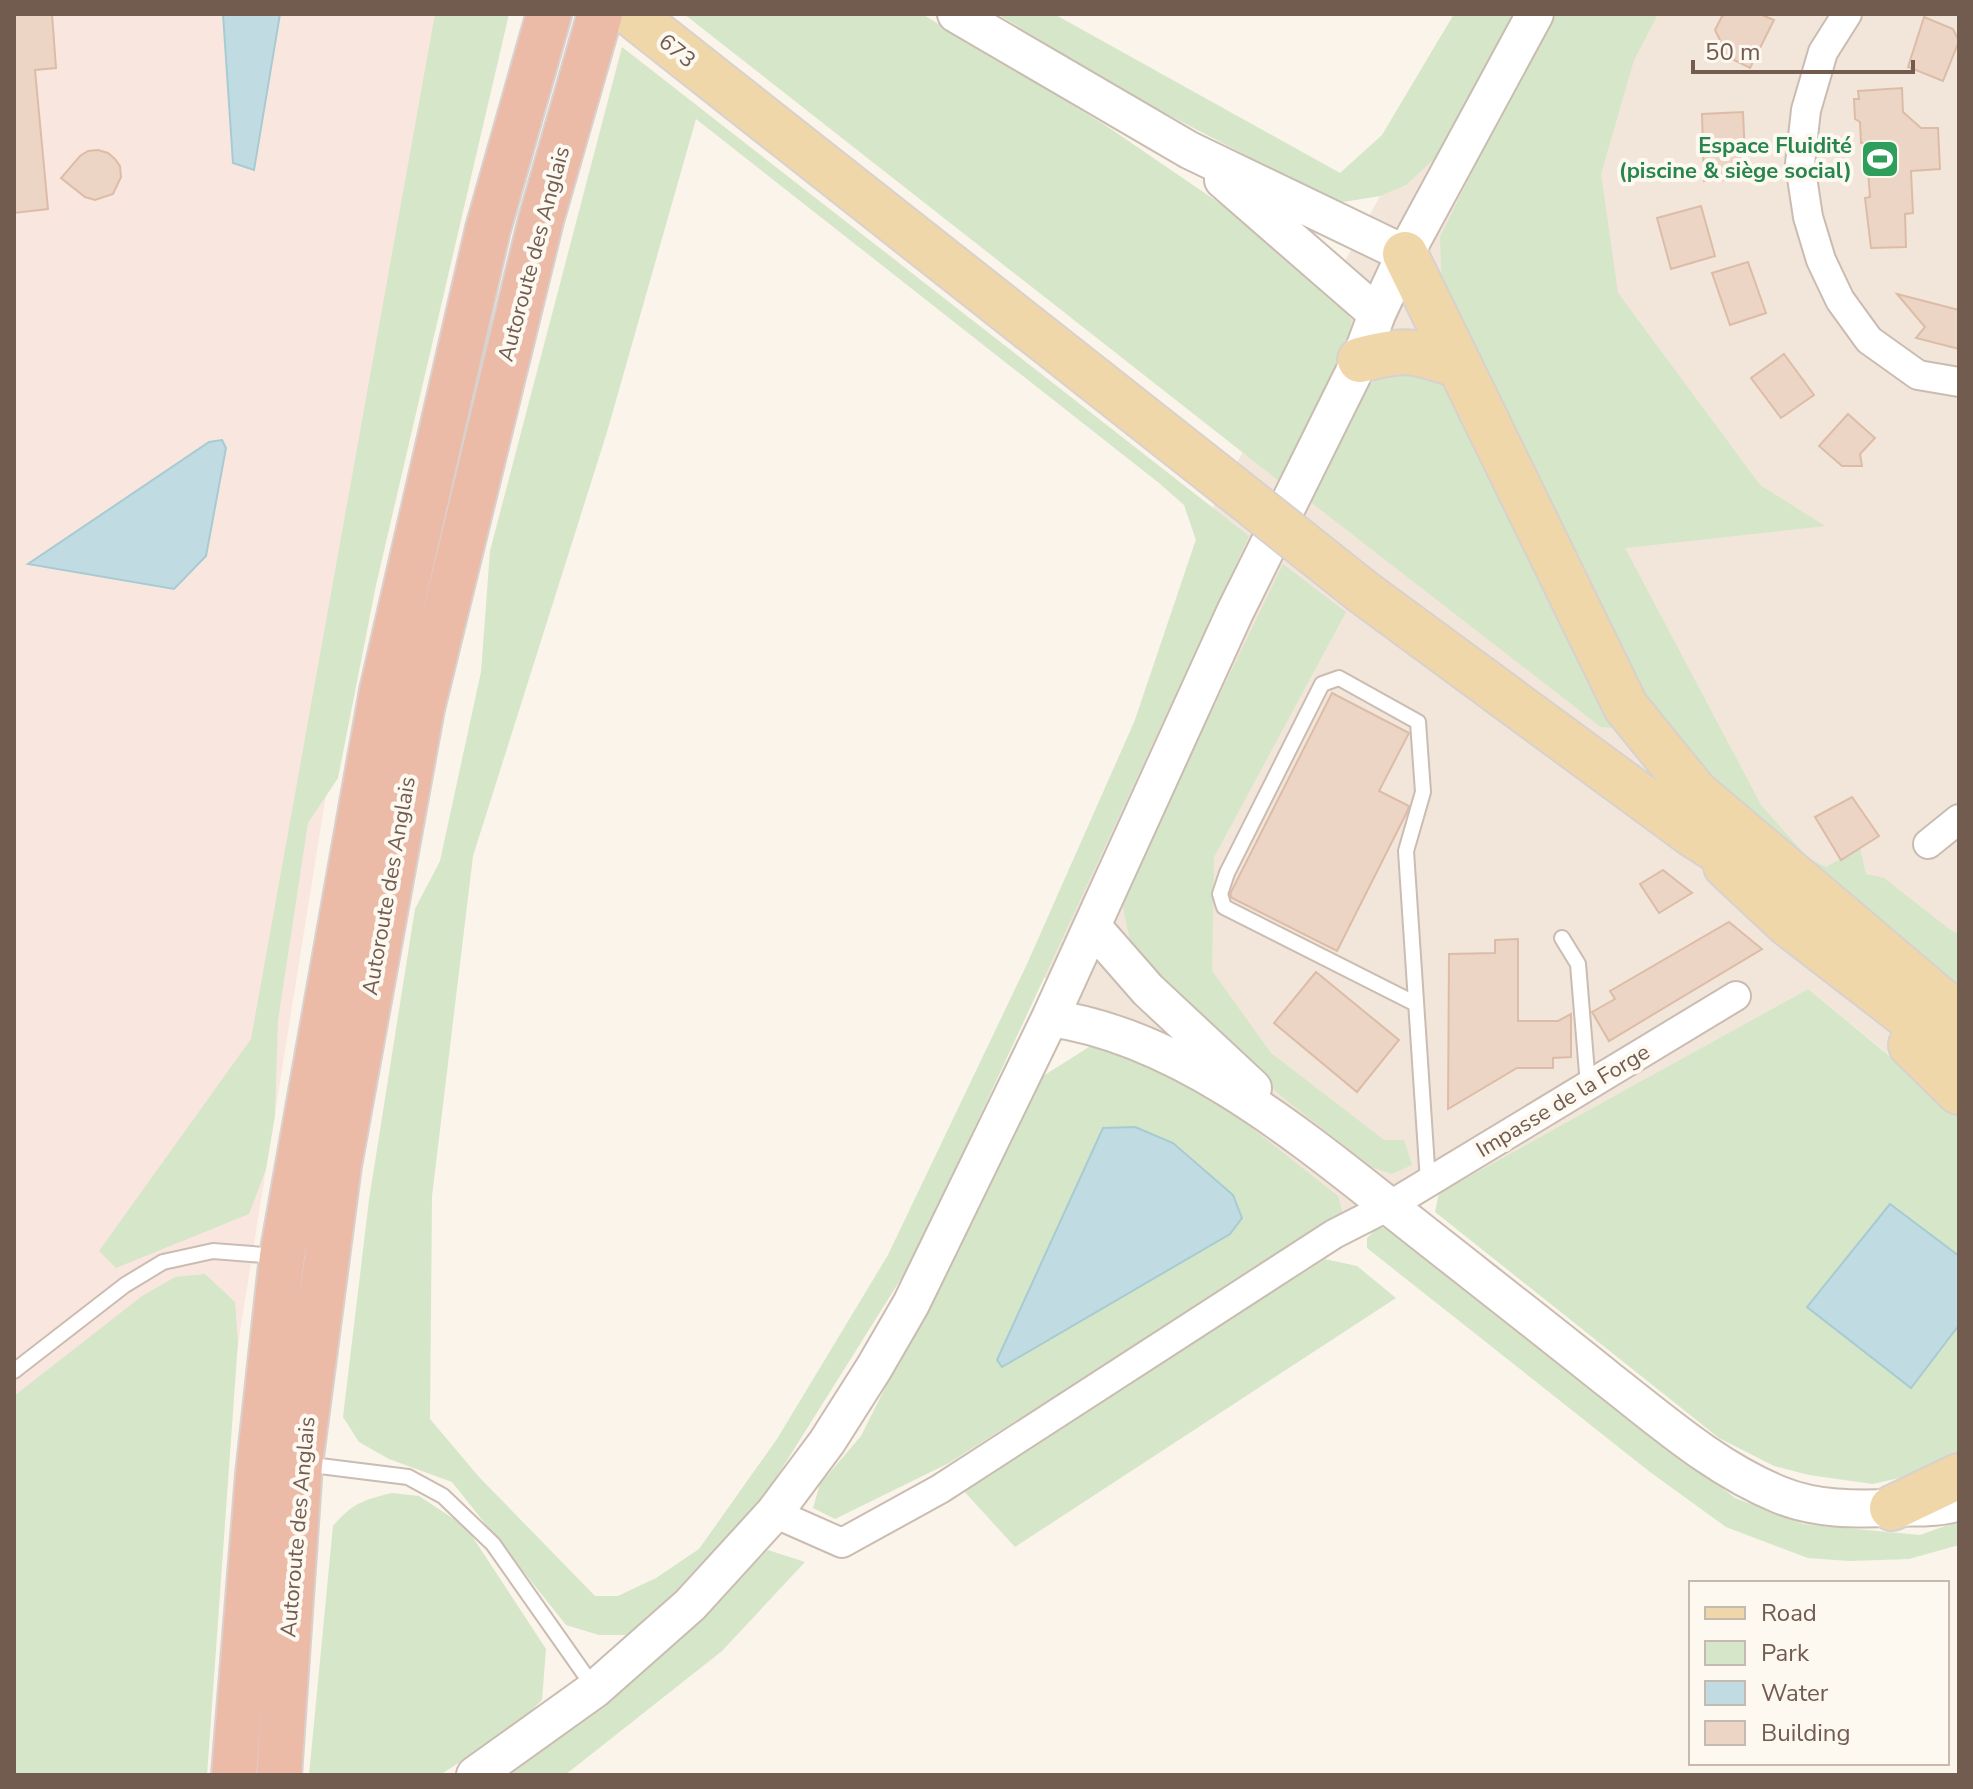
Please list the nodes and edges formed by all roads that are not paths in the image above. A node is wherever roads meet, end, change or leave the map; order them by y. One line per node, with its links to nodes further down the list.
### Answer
1 (549, 14): 29 (highway, Autoroute des Anglais)
2 (600, 14): 31 (highway, Autoroute des Anglais)
3 (631, 14): 14 (main road, 673, bridge)
4 (956, 14): 7 (street)
5 (1535, 14): 8 (street)
6 (1847, 14): 12 (street)
7 (1189, 150): 8 (street); 9 (street)
8 (1405, 254): 9 (street); 11 (main road)
9 (1377, 314): 10 (street)
10 (1360, 360): 11 (main road); 17 (street)
11 (1460, 366): 22 (main road)
12 (1959, 382)
13 (1959, 819): 15 (street)
14 (1692, 834): 16 (main road); 22 (main road)
15 (1928, 844)
16 (1787, 923): 23 (main road); 25 (main road)
17 (1092, 926): 21 (street); 26 (street)
18 (1562, 938): 24 (lane)
19 (1736, 996): 24 (street, Impasse de la Forge)
20 (1416, 1004): 20 (lane); 27 (lane)
21 (1050, 1018): 26 (street); 35 (street)
22 (1959, 1018)
23 (1959, 1056)
24 (1589, 1086): 27 (street, Impasse de la Forge)
25 (1959, 1092)
26 (1298, 1135): 28 (street)
27 (1428, 1182): 28 (street, Impasse de la Forge)
28 (1389, 1206): 34 (street); 35 (street, Impasse de la Forge)
29 (282, 1256): 30 (lane); 37 (highway, Autoroute des Anglais)
30 (14, 1371)
31 (300, 1464): 36 (lane); 38 (highway, Autoroute des Anglais)
32 (1959, 1476): 34 (main road)
33 (1959, 1502): 34 (street)
34 (1892, 1508)
35 (774, 1513): 36 (street)
36 (595, 1689): 39 (street)
37 (234, 1775)
38 (279, 1775)
39 (475, 1775)

